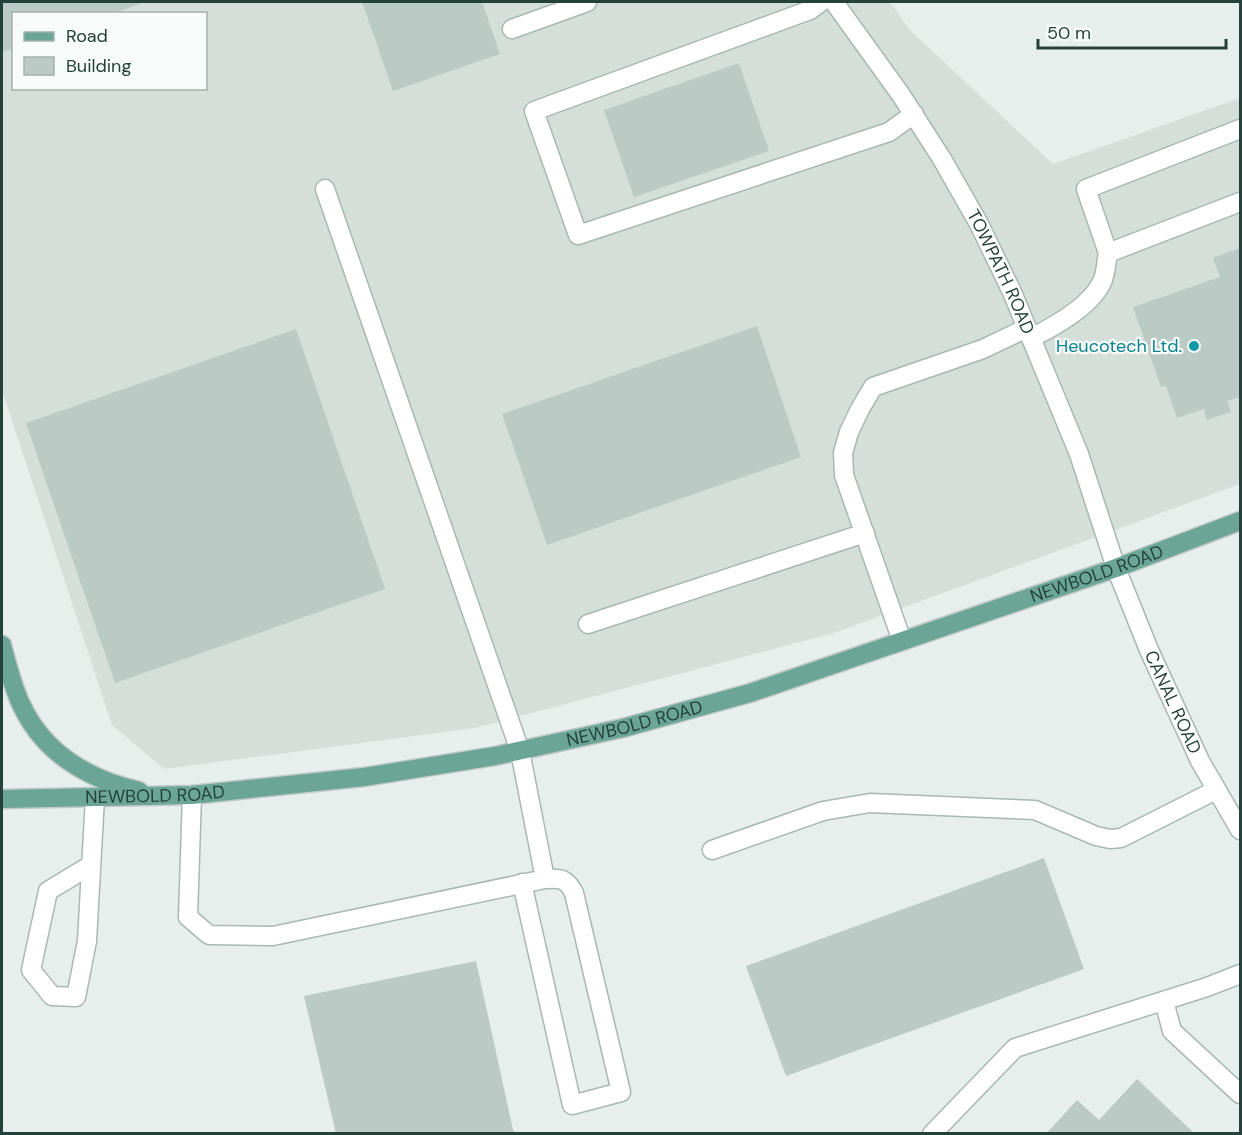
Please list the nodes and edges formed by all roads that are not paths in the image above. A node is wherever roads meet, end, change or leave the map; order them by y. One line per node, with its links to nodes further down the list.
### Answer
1 (587, 2): 4 (street)
2 (821, 2): 5 (street)
3 (834, 2): 5 (street, TOWPATH ROAD)
4 (512, 29)
5 (914, 114): 10 (street, TOWPATH ROAD)
6 (1240, 129): 9 (street)
7 (325, 189): 17 (street)
8 (1240, 202): 9 (street)
9 (1108, 253): 10 (street)
10 (1029, 333): 12 (street); 13 (street, TOWPATH ROAD)
11 (1240, 521): 13 (main road, NEWBOLD ROAD)
12 (865, 533): 14 (street); 15 (street)
13 (1116, 568): 15 (main road, NEWBOLD ROAD); 18 (street, CANAL ROAD)
14 (588, 624)
15 (902, 641): 17 (main road, NEWBOLD ROAD)
16 (2, 645): 20 (main road)
17 (520, 751): 19 (main road, NEWBOLD ROAD); 28 (street)
18 (1216, 790): 25 (street, CANAL ROAD); 26 (street)
19 (192, 795): 20 (main road, NEWBOLD ROAD); 29 (street)
20 (161, 796): 21 (main road, NEWBOLD ROAD)
21 (95, 797): 23 (main road, NEWBOLD ROAD); 27 (street)
22 (2, 799): 23 (main road, NEWBOLD ROAD)
23 (26, 799): 24 (main road)
24 (2, 807)
25 (1238, 820)
26 (712, 850)
27 (91, 865): 27 (street)
28 (545, 879): 29 (street); 29 (street)
29 (522, 884)
30 (1240, 974): 31 (street)
31 (1164, 1001): 32 (street); 33 (street)
32 (1240, 1094)
33 (932, 1134)

